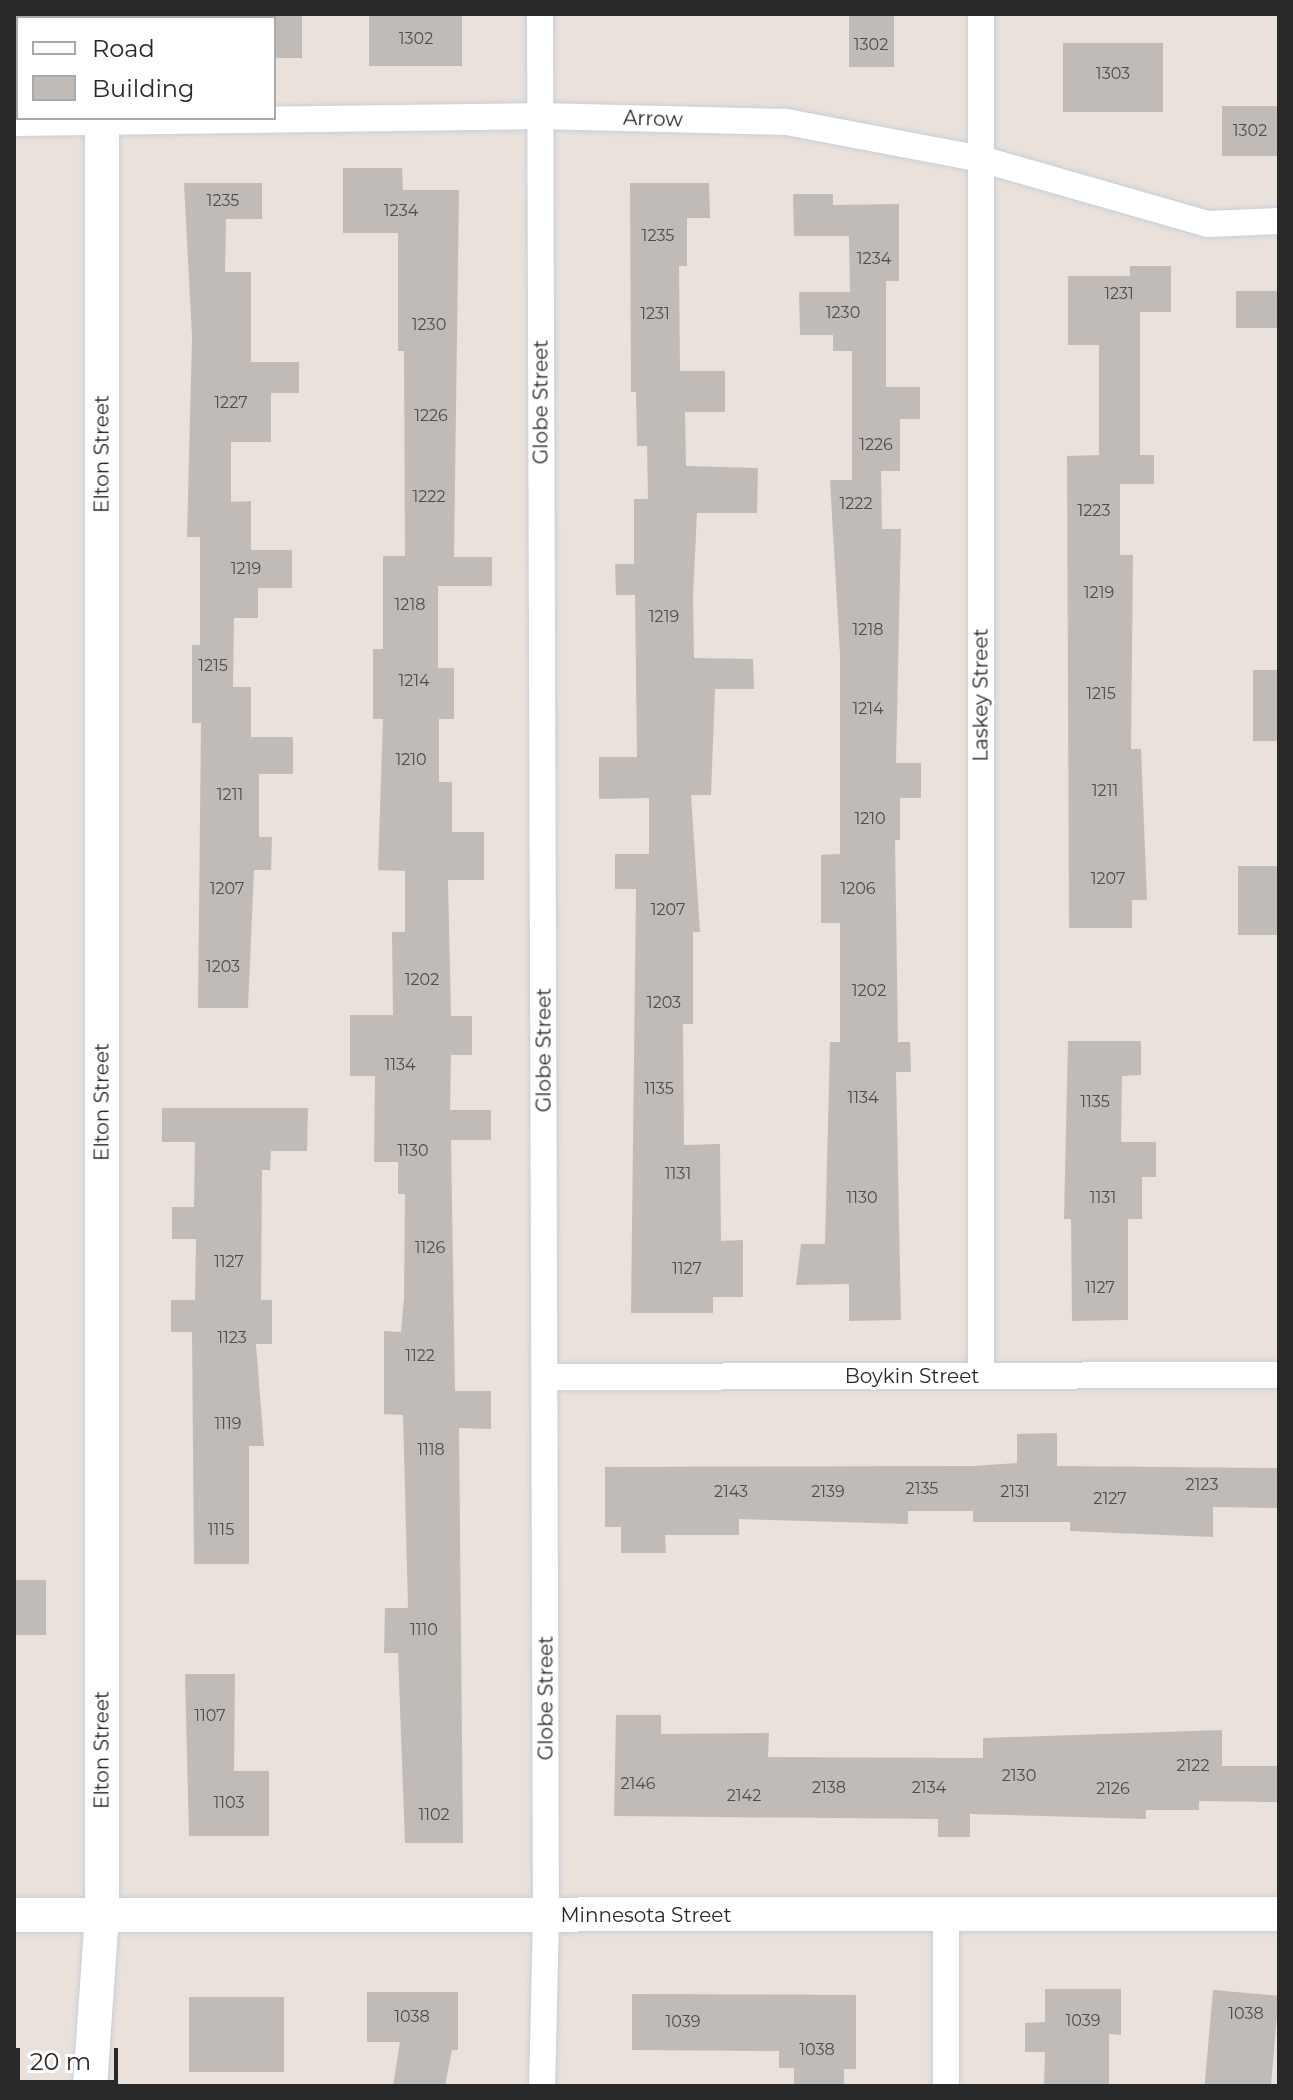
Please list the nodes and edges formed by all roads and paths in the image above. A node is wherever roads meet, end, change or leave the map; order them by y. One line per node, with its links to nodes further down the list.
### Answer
1 (540, 14): 3 (street, Globe Street)
2 (981, 14): 7 (street, Laskey Street)
3 (540, 116): 4 (street, Arrow); 7 (street, Arrow); 11 (street, Globe Street)
4 (276, 118)
5 (102, 120): 6 (street, Arrow); 14 (street, Elton Street)
6 (14, 123)
7 (981, 159): 8 (street, Arrow); 10 (street, Laskey Street)
8 (1279, 221)
9 (1279, 1375): 10 (street, Boykin Street)
10 (981, 1376): 11 (street, Boykin Street)
11 (545, 1377): 15 (street, Globe Street)
12 (1279, 1914): 16 (street, Minnesota Street)
13 (14, 1915): 14 (street, Minnesota Street)
14 (102, 1915): 15 (street, Minnesota Street); 17 (street, Elton Street)
15 (546, 1915): 16 (street, Minnesota Street); 18 (street, Globe Street)
16 (946, 1915): 19 (street)
17 (90, 2086)
18 (542, 2086)
19 (946, 2086)

